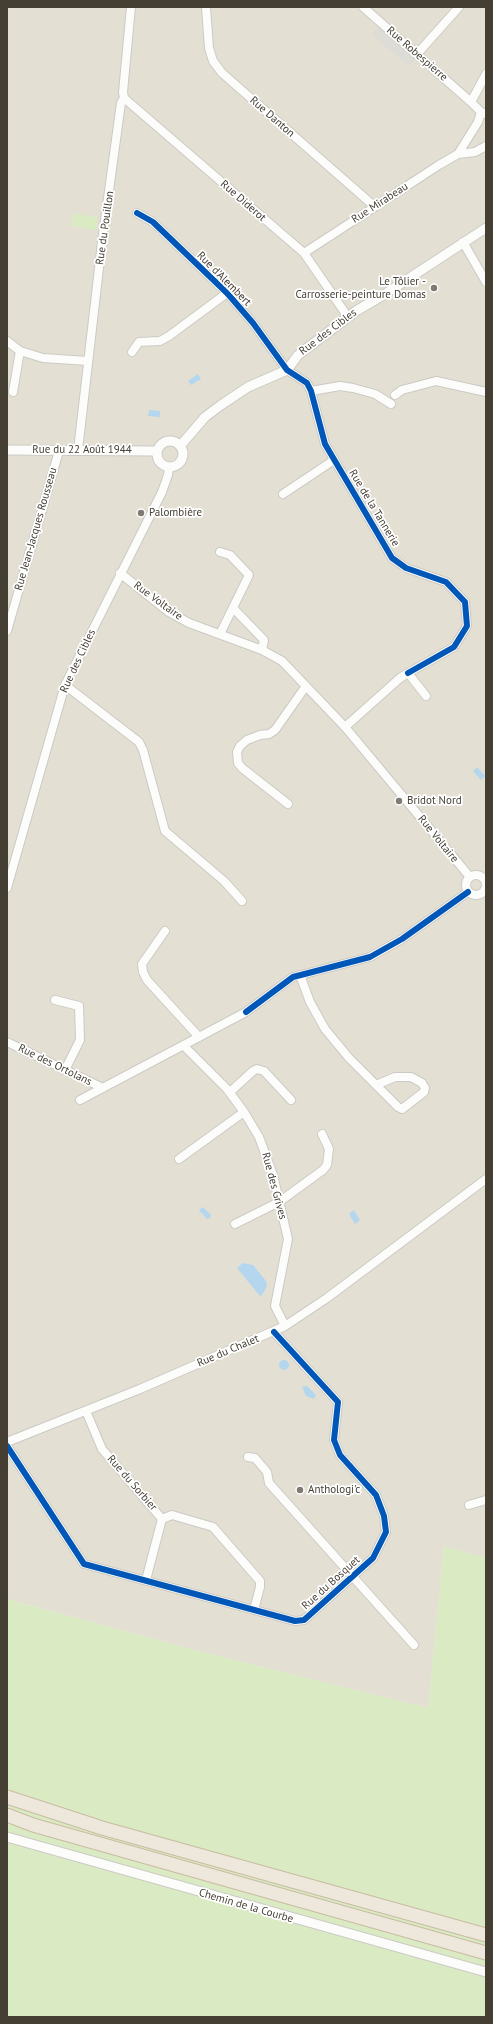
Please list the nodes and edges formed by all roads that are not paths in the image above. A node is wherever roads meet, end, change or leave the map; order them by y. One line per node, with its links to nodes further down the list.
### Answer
1 (131, 7): 7 (street, Rue du Pouillon)
2 (206, 7): 12 (street, Rue Danton)
3 (459, 7): 5 (street)
4 (365, 8): 5 (street, Rue Robespierre)
5 (417, 54): 8 (street, Rue Robespierre)
6 (486, 74): 8 (street)
7 (124, 98): 16 (street, Rue Diderot); 23 (street, Rue du Pouillon)
8 (472, 102): 9 (street, Rue Mirabeau)
9 (484, 113): 11 (street, Rue Mirabeau)
10 (486, 146): 11 (street, Rue Mirabeau)
11 (458, 154): 12 (street, Rue Mirabeau)
12 (374, 206): 16 (street, Rue Mirabeau)
13 (137, 213): 18 (street, Rue d'Alembert)
14 (486, 228): 15 (street, Rue des Cibles)
15 (463, 242): 17 (street); 19 (street, Rue des Cibles)
16 (304, 253): 19 (street, Rue Diderot)
17 (486, 282)
18 (227, 293): 22 (street); 24 (street, Rue d'Alembert)
19 (348, 317): 24 (street, Rue des Cibles)
20 (7, 340): 21 (street)
21 (20, 351): 23 (street); 26 (street)
22 (132, 352)
23 (88, 362): 32 (street, Rue du Pouillon)
24 (287, 370): 25 (street, Rue de la Tannerie); 30 (street)
25 (311, 391): 29 (street); 35 (street, Rue de la Tannerie)
26 (13, 392)
27 (486, 392): 28 (street)
28 (395, 395)
29 (391, 404)
30 (180, 446): 34 (street); 36 (street)
31 (7, 450): 33 (street, Rue du 22 Août 1944)
32 (78, 450): 33 (street, Rue du 22 Août 1944); 34 (street, Rue du 22 Août 1944)
33 (59, 451): 41 (street, Rue Jean-Jacques Rousseau)
34 (157, 451): 36 (street)
35 (334, 460): 37 (street); 44 (street, Rue de la Tannerie)
36 (169, 468): 39 (street, Rue des Cibles)
37 (283, 494)
38 (220, 552): 40 (street)
39 (120, 573): 42 (street, Rue Voltaire); 45 (street, Rue des Cibles)
40 (233, 608): 42 (street); 43 (street)
41 (7, 631)
42 (220, 634): 43 (street, Rue Voltaire)
43 (262, 650): 46 (street, Rue Voltaire)
44 (408, 673): 47 (street); 48 (street)
45 (65, 685): 52 (street, Rue des Cibles); 55 (street)
46 (306, 686): 48 (street, Rue Voltaire); 49 (street)
47 (426, 696)
48 (345, 727): 50 (street, Rue Voltaire)
49 (288, 804)
50 (470, 877): 51 (street); 53 (street)
51 (485, 879): 54 (street)
52 (7, 888)
53 (468, 892): 54 (street); 57 (street)
54 (484, 895)
55 (242, 901)
56 (165, 931): 59 (street)
57 (300, 975): 59 (street); 63 (street)
58 (55, 1000): 62 (street)
59 (199, 1036): 61 (street)
60 (7, 1042): 62 (street, Rue des Ortolans)
61 (184, 1046): 64 (street); 65 (street, Rue des Grives)
62 (65, 1070): 64 (street, Rue des Ortolans)
63 (376, 1085): 63 (street)
64 (102, 1088): 66 (street)
65 (230, 1092): 67 (street); 68 (street, Rue des Grives)
66 (80, 1100)
67 (291, 1100)
68 (244, 1112): 70 (street); 72 (street, Rue des Grives)
69 (322, 1134): 72 (street)
70 (179, 1159)
71 (486, 1179): 74 (street, Rue du Chalet)
72 (279, 1202): 73 (street); 74 (street, Rue des Grives)
73 (235, 1224)
74 (285, 1326): 75 (street, Rue du Chalet)
75 (274, 1332): 76 (street, Rue du Chalet); 83 (street, Rue du Bosquet)
76 (86, 1410): 77 (street, Rue du Chalet); 82 (street, Rue du Sorbier)
77 (7, 1442)
78 (7, 1446): 84 (street, Rue du Bosquet)
79 (248, 1457): 83 (street)
80 (486, 1500): 81 (street)
81 (469, 1506)
82 (162, 1518): 84 (street, Rue du Sorbier); 85 (street)
83 (353, 1577): 85 (street, Rue du Bosquet); 86 (street)
84 (146, 1580): 85 (street, Rue du Bosquet)
85 (254, 1610)
86 (414, 1645)
87 (7, 1797): 92 (highway)
88 (7, 1815): 90 (highway)
89 (7, 1819): 90 (highway)
90 (33, 1825): 93 (highway)
91 (7, 1837): 94 (street, Chemin de la Courbe)
92 (486, 1935)
93 (486, 1953)
94 (486, 1972)

